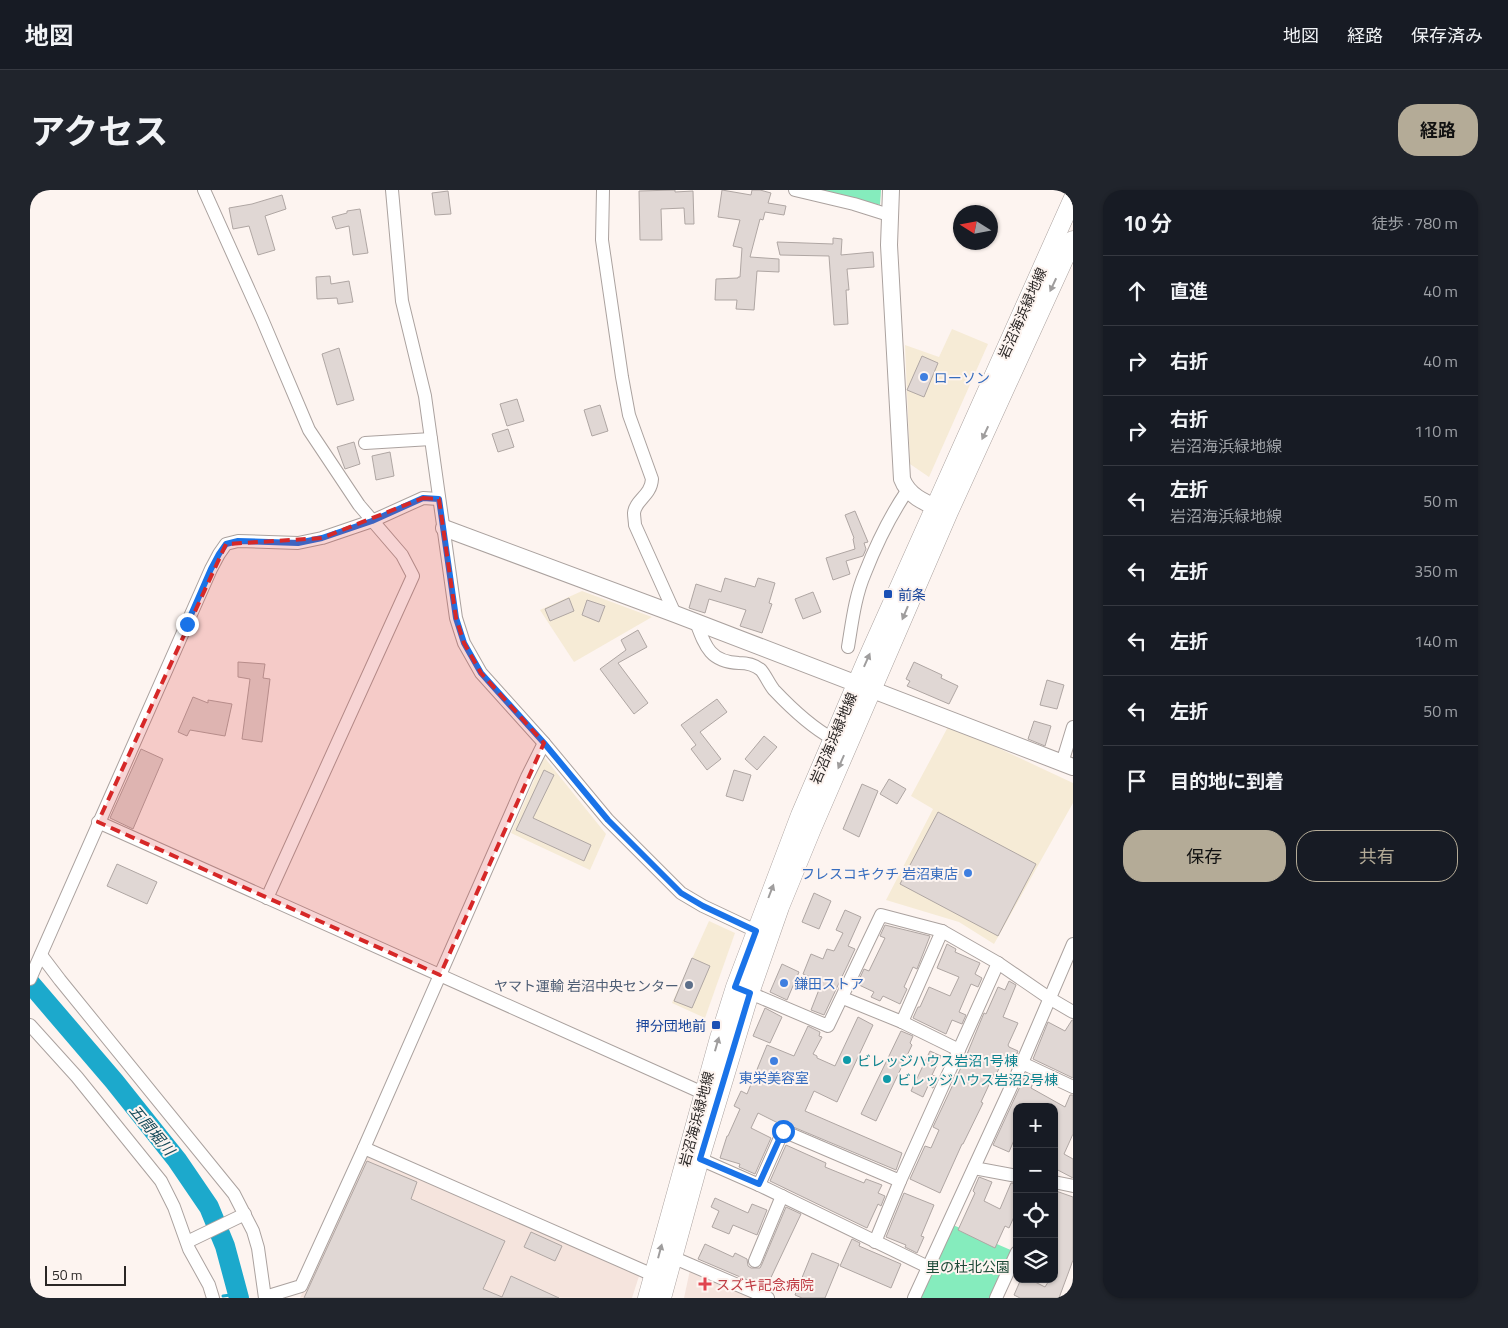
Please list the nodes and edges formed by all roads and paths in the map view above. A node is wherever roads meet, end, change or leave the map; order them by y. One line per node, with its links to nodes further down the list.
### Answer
1 (204, 190): 14 (street)
2 (392, 190): 9 (street)
3 (603, 190): 16 (street)
4 (795, 190): 7 (street)
5 (891, 190): 7 (street)
6 (1073, 198): 8 (main road, 岩沼海浜緑地線)
7 (889, 215): 11 (street)
8 (1066, 250): 13 (main road, 岩沼海浜緑地線)
9 (431, 439): 10 (street); 12 (street)
10 (365, 443)
11 (907, 491): 13 (street); 18 (street)
12 (439, 499): 14 (street); 15 (street)
13 (942, 510): 19 (main road, 岩沼海浜緑地線)
14 (372, 521): 24 (street); 25 (street)
15 (444, 528): 16 (street); 22 (street)
16 (675, 614): 17 (street)
17 (696, 622): 19 (street); 21 (street)
18 (848, 648)
19 (865, 687): 21 (main road, 岩沼海浜緑地線); 23 (street); 33 (main road, 岩沼海浜緑地線, one-way to 33)
20 (1073, 727): 23 (street)
21 (833, 739): 26 (main road, 岩沼海浜緑地線, one-way to 21)
22 (544, 743): 26 (street); 31 (street)
23 (1067, 765)
24 (98, 822): 25 (street); 29 (street)
25 (267, 898): 31 (street)
26 (756, 931): 33 (main road, 岩沼海浜緑地線)
27 (942, 931): 30 (street); 34 (street); 37 (street)
28 (1073, 944): 35 (street)
29 (40, 958): 32 (street); 52 (street)
30 (998, 963): 35 (street); 39 (street)
31 (440, 975): 42 (street); 43 (street)
32 (30, 979)
33 (743, 990): 34 (street); 42 (main road, 岩沼海浜緑地線, one-way to 33); 44 (main road, 岩沼海浜緑地線)
34 (843, 998): 37 (street)
35 (1049, 998): 36 (street); 40 (street)
36 (1073, 1012)
37 (902, 1022): 39 (street)
38 (30, 1025): 53 (street)
39 (959, 1050): 47 (street)
40 (1022, 1063): 41 (street); 45 (street)
41 (1073, 1087)
42 (703, 1093): 59 (main road, 岩沼海浜緑地線, one-way to 42)
43 (364, 1148): 59 (street); 60 (street)
44 (700, 1159): 49 (street); 55 (main road, 岩沼海浜緑地線)
45 (974, 1168): 46 (street); 58 (street)
46 (1013, 1175)
47 (900, 1181): 49 (street); 54 (street)
48 (1058, 1183): 50 (street)
49 (759, 1184): 51 (street)
50 (1073, 1186)
51 (782, 1196): 54 (street); 56 (street)
52 (243, 1215): 53 (street); 60 (street)
53 (190, 1241): 61 (street)
54 (876, 1242): 58 (street)
55 (672, 1257): 63 (main road, 岩沼海浜緑地線); 64 (street)
56 (755, 1261)
57 (1013, 1261): 66 (street)
58 (928, 1267): 65 (street)
59 (653, 1275): 62 (main road, 岩沼海浜緑地線)
60 (265, 1297)
61 (213, 1298)
62 (647, 1298)
63 (662, 1298)
64 (768, 1298)
65 (914, 1298)
66 (996, 1298)

